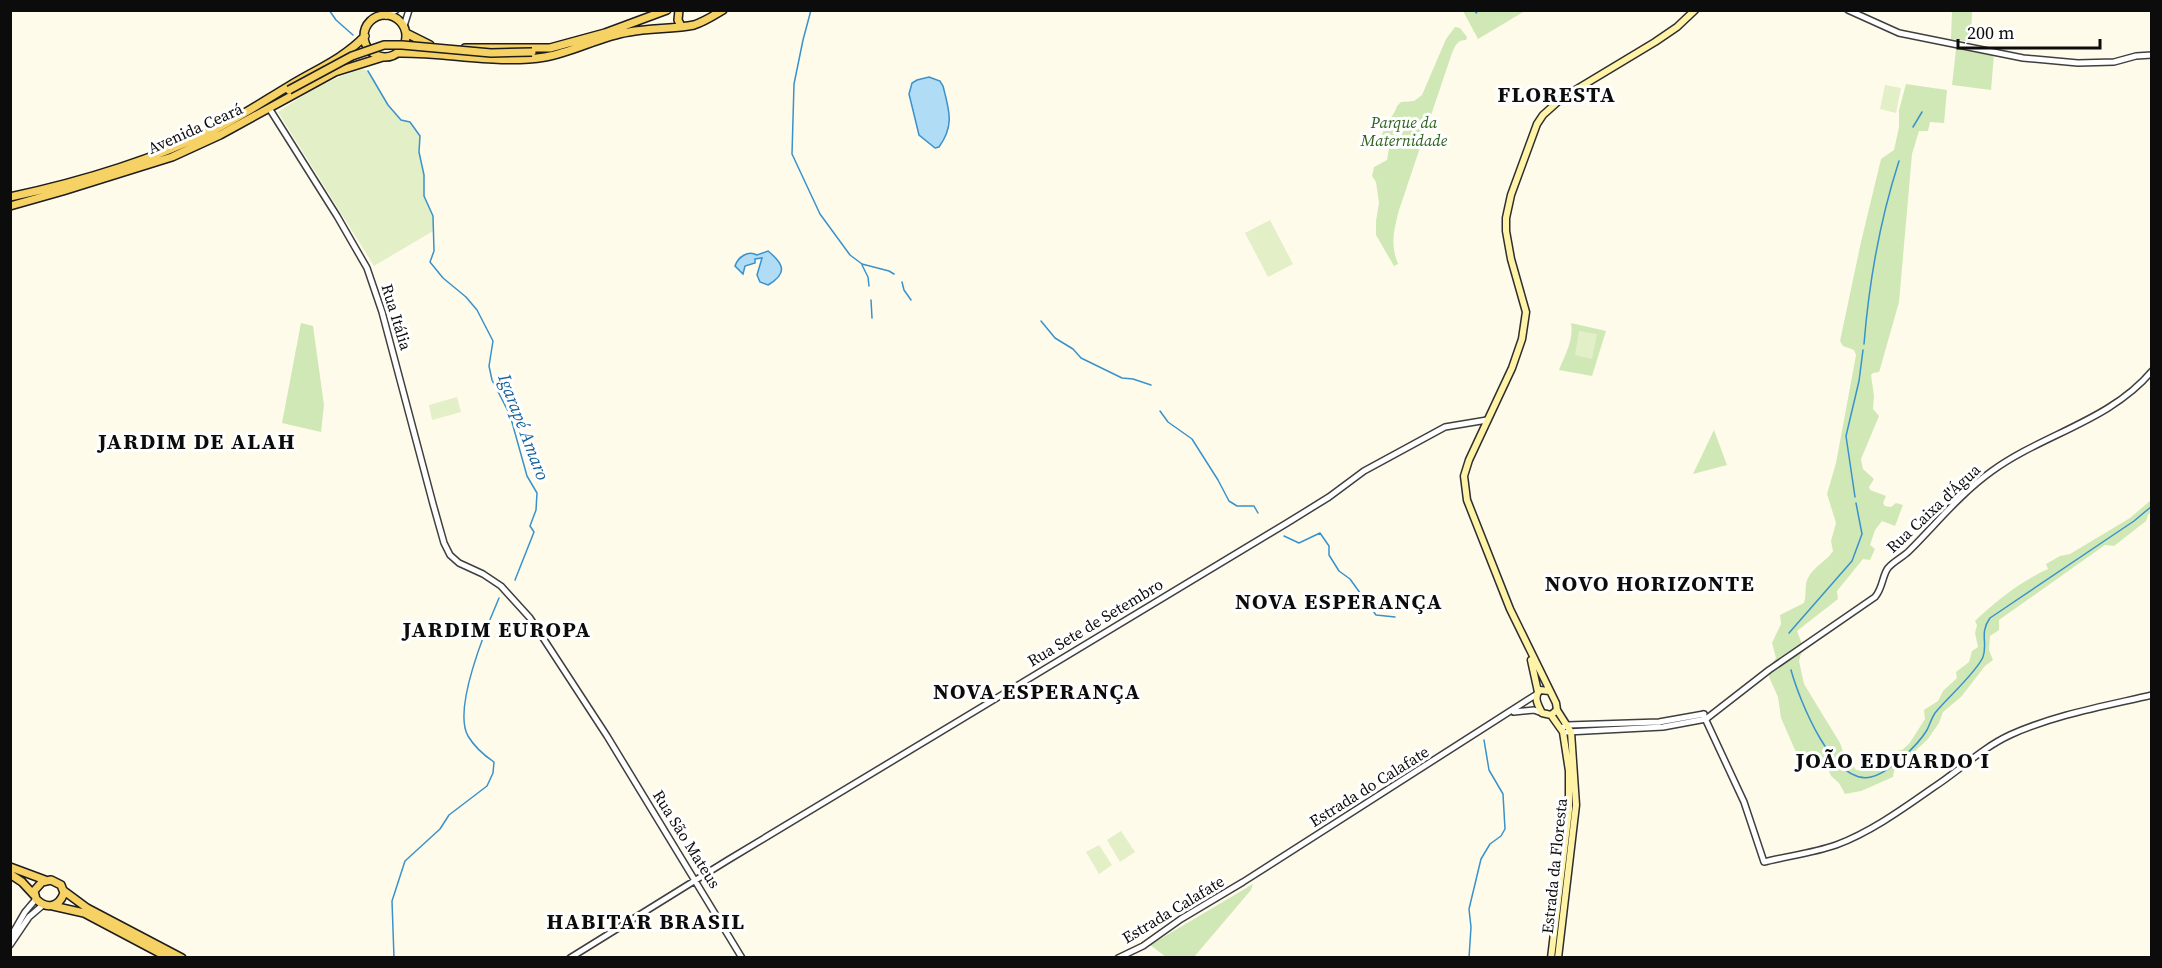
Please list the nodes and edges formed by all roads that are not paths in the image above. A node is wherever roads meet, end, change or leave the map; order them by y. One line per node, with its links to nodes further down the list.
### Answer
1 (396, 10): 9 (street)
2 (409, 10): 11 (street)
3 (667, 10): 13 (main road)
4 (679, 10): 10 (main road)
5 (723, 10): 8 (main road)
6 (1695, 10): 22 (main road)
7 (1848, 10): 15 (street)
8 (710, 14): 10 (main road)
9 (386, 16): 11 (main road); 12 (main road)
10 (681, 26): 14 (main road)
11 (405, 29): 13 (main road); 14 (main road)
12 (364, 36): 16 (main road); 17 (main road)
13 (547, 48): 17 (main road, bridge)
14 (398, 53): 16 (main road)
15 (2151, 55)
16 (383, 57): 18 (main road, Avenida Ceará)
17 (269, 98): 19 (main road, Avenida Ceará)
18 (269, 108): 20 (main road, Avenida Ceará); 23 (street, Rua Itália)
19 (10, 197)
20 (10, 206)
21 (2151, 371): 32 (street, Rua Caixa d'Água)
22 (1487, 420): 24 (main road); 38 (street, Rua Sete de Setembro)
23 (450, 555): 38 (street, Rua São Mateus)
24 (1529, 648): 25 (main road); 26 (main road)
25 (1549, 691): 26 (main road); 28 (main road, Estrada da Floresta)
26 (1537, 693): 29 (main road); 30 (street, Estrada do Calafate)
27 (2151, 695): 35 (street)
28 (1557, 710): 31 (main road); 34 (main road, Estrada da Floresta)
29 (1542, 713): 30 (street, Estrada do Calafate); 31 (main road)
30 (1510, 714): 39 (street, Estrada do Calafate)
31 (1551, 715): 34 (main road, Estrada da Floresta)
32 (1704, 716): 33 (street, Rua Caixa d'Água); 34 (street, Rua Caixa d'Água); 35 (street)
33 (1691, 722): 34 (street, Rua Caixa d'Água); 35 (street)
34 (1566, 729): 51 (main road, Estrada da Floresta); 52 (main road, Estrada da Floresta)
35 (1710, 729)
36 (12, 871): 37 (main road); 41 (main road)
37 (45, 880): 40 (main road); 41 (main road)
38 (696, 880): 48 (street, Rua Sete de Setembro); 49 (street, Rua São Mateus)
39 (1243, 882): 50 (street, Estrada Calafate)
40 (64, 891): 43 (main road); 47 (main road)
41 (35, 897): 42 (main road); 44 (street)
42 (43, 905): 43 (main road); 45 (street)
43 (53, 906): 46 (main road)
44 (10, 938)
45 (10, 945)
46 (169, 957)
47 (182, 957)
48 (570, 957)
49 (742, 957)
50 (1118, 957)
51 (1551, 957)
52 (1558, 957)

